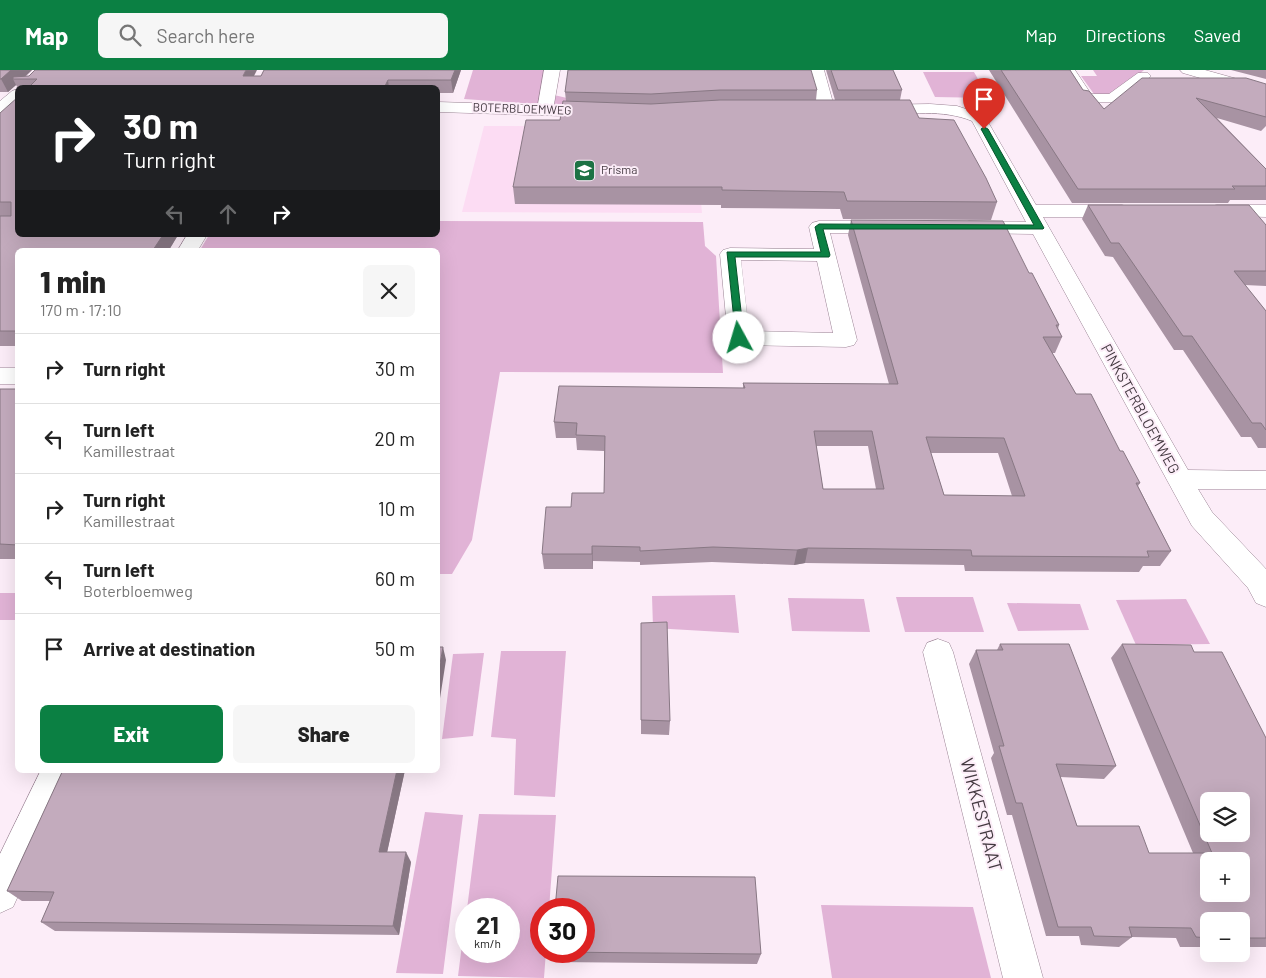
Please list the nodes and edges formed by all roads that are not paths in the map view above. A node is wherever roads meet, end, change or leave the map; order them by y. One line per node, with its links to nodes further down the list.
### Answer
1 (552, 70): 10 (street)
2 (816, 70): 12 (street)
3 (1067, 70): 5 (street)
4 (1188, 70): 6 (street)
5 (1144, 76)
6 (1266, 92)
7 (15, 97): 8 (street)
8 (5, 107)
9 (440, 108): 10 (street, BOTERBLOEMWEG)
10 (545, 110): 15 (street, BOTERBLOEMWEG)
11 (807, 110): 12 (street)
12 (827, 110): 13 (street)
13 (846, 110)
14 (866, 110): 19 (street)
15 (617, 113)
16 (1141, 211): 19 (street)
17 (1199, 211): 18 (street)
18 (1266, 211)
19 (1035, 219): 21 (street); 27 (street, PINKSTERBLOEMWEG)
20 (908, 227): 24 (street)
21 (947, 227)
22 (196, 237): 23 (street)
23 (189, 248)
24 (826, 255): 24 (street)
25 (0, 376): 26 (street)
26 (15, 376)
27 (1179, 479): 28 (street); 29 (street, PINKSTERBLOEMWEG)
28 (1266, 480)
29 (1266, 595)
30 (938, 652): 33 (street, WIKKESTRAAT)
31 (58, 773): 32 (street)
32 (0, 894)
33 (1023, 978)

